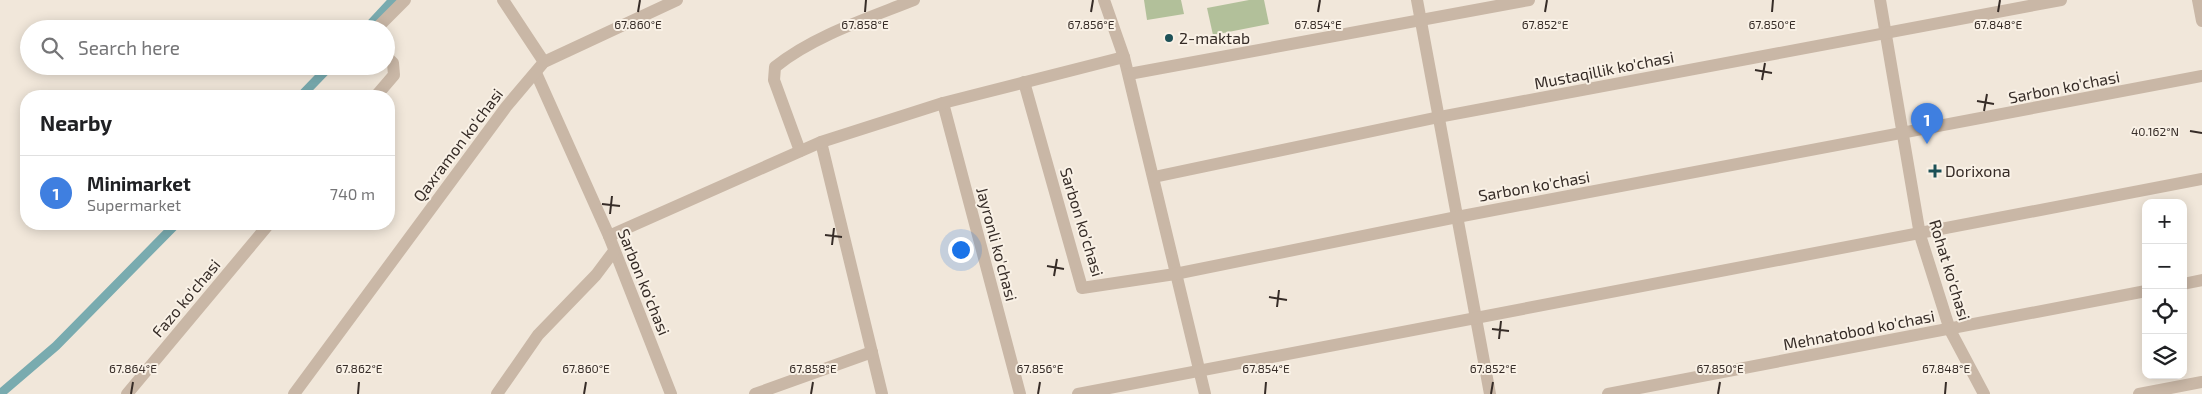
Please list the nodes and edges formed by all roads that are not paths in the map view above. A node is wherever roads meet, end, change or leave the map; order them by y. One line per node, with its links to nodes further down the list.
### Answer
1 (405, 0): 11 (street)
2 (503, 0): 16 (street, Sarbon ko'chasi)
3 (676, 0): 16 (street)
4 (914, 0): 26 (street)
5 (1104, 0): 15 (street)
6 (1417, 0): 12 (street)
7 (1529, 0): 12 (street)
8 (1880, 0): 14 (street, Rohat ko'chasi)
9 (2061, 0): 14 (street, Mustaqillik ko'chasi)
10 (2198, 0): 13 (street)
11 (385, 20)
12 (1421, 20): 17 (street); 23 (street)
13 (2202, 21)
14 (1886, 34): 23 (street, Mustaqillik ko'chasi); 24 (street, Rohat ko'chasi)
15 (1124, 56): 17 (street); 20 (street)
16 (540, 68): 32 (street, Sarbon ko'chasi); 44 (street, Qaxramon ko'chasi)
17 (1129, 74): 27 (street)
18 (394, 75): 21 (street)
19 (2202, 76): 24 (street, Sarbon ko'chasi)
20 (1024, 82): 22 (street); 34 (street, Sarbon ko'chasi)
21 (381, 90)
22 (943, 103): 25 (street); 49 (street, Jayronli ko'chasi)
23 (1439, 117): 27 (street, Mustaqillik ko'chasi); 29 (street)
24 (1904, 134): 29 (street, Sarbon ko'chasi); 31 (street, Rohat ko'chasi)
25 (821, 142): 26 (street); 40 (street)
26 (800, 151): 32 (street)
27 (1154, 177): 34 (street)
28 (2202, 179): 31 (street)
29 (1457, 217): 34 (street, Sarbon ko'chasi); 38 (street)
30 (264, 230): 43 (street, Fazo ko'chasi)
31 (1920, 235): 38 (street); 39 (street, Rohat ko'chasi)
32 (609, 236): 33 (street, Sarbon ko'chasi)
33 (614, 250): 45 (street); 46 (street, Sarbon ko'chasi)
34 (1176, 274): 41 (street)
35 (2202, 280): 36 (street)
36 (2187, 283)
37 (2142, 292): 39 (street, Mehnatobod ko'chasi)
38 (1477, 318): 41 (street); 52 (street)
39 (1950, 330): 53 (street, Mehnatobod ko'chasi); 54 (street, Rohat ko'chasi)
40 (872, 352): 47 (street); 48 (street)
41 (1200, 372): 50 (street); 51 (street)
42 (2202, 382): 55 (street)
43 (127, 394)
44 (294, 394)
45 (497, 394)
46 (671, 394)
47 (755, 394)
48 (882, 394)
49 (1020, 394)
50 (1078, 394)
51 (1205, 394)
52 (1490, 394)
53 (1608, 394)
54 (1984, 394)
55 (2139, 394)

